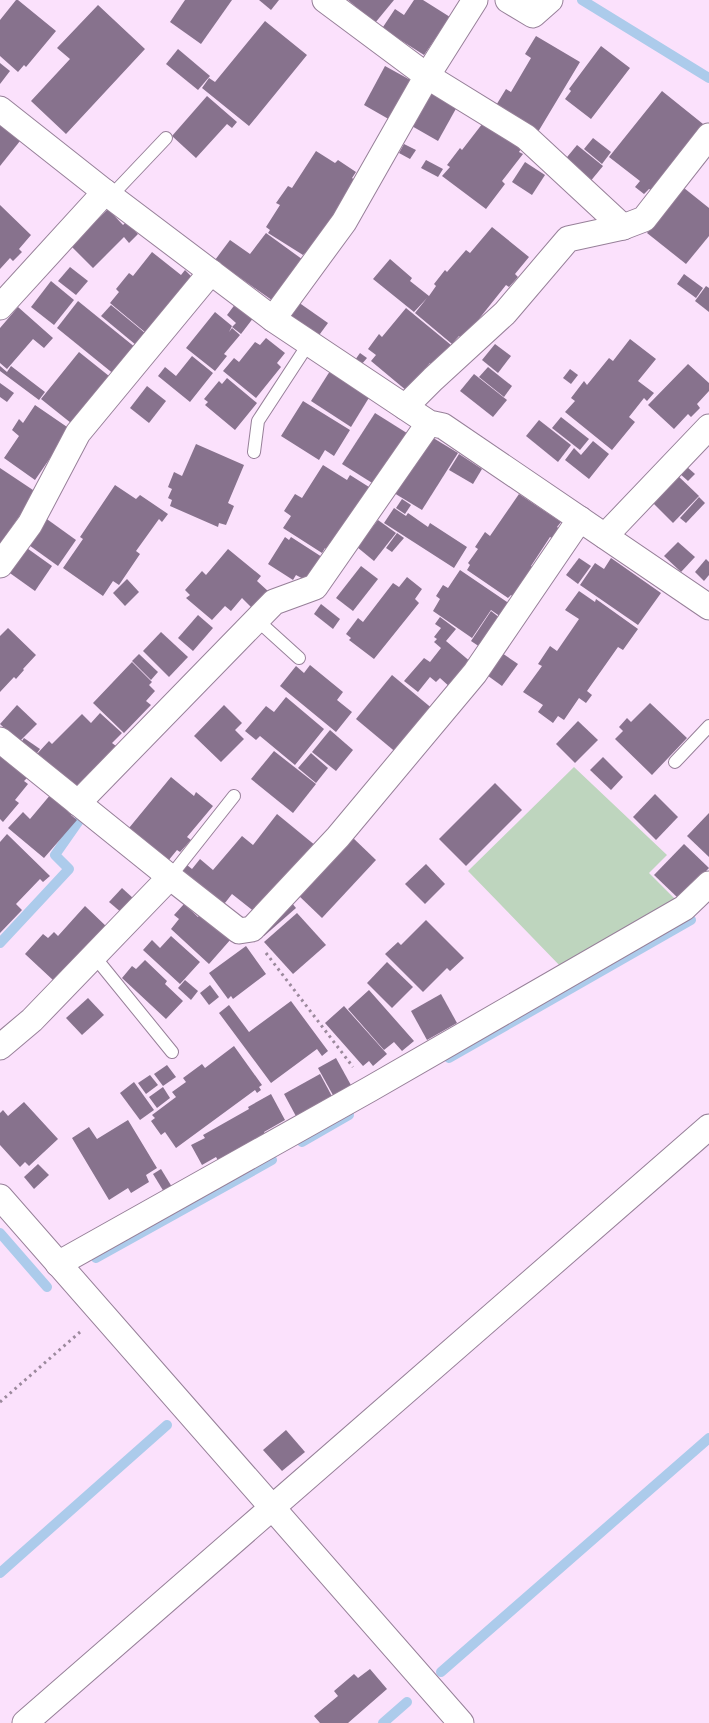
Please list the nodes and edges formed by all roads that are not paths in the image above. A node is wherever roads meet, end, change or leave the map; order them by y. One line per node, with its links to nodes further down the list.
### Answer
1 (325, 0): 5 (street)
2 (475, 0): 5 (street)
3 (508, 0): 4 (street)
4 (550, 0)
5 (427, 76): 10 (street); 13 (street)
6 (0, 109): 9 (street)
7 (709, 136): 10 (street)
8 (166, 138): 9 (lane)
9 (108, 194): 11 (street); 12 (street)
10 (623, 227): 15 (street)
11 (211, 272): 13 (street); 21 (street)
12 (0, 306)
13 (273, 319): 14 (street)
14 (309, 343): 15 (street); 18 (lane)
15 (406, 407): 16 (street)
16 (429, 423): 19 (street); 23 (street)
17 (709, 427): 20 (street)
18 (254, 452)
19 (580, 519): 20 (street); 30 (street)
20 (604, 536): 22 (street)
21 (0, 565)
22 (709, 607)
23 (256, 620): 24 (lane); 29 (street)
24 (299, 658)
25 (709, 726): 27 (lane)
26 (0, 740): 29 (street)
27 (675, 762)
28 (234, 796): 30 (lane)
29 (78, 803): 30 (street)
30 (170, 877): 32 (street)
31 (709, 884): 37 (street)
32 (94, 956): 33 (street); 34 (lane)
33 (0, 1047)
34 (172, 1052)
35 (709, 1127): 38 (street)
36 (0, 1197): 37 (street)
37 (58, 1264): 38 (street)
38 (272, 1507): 39 (street); 40 (street)
39 (25, 1723)
40 (461, 1723)

